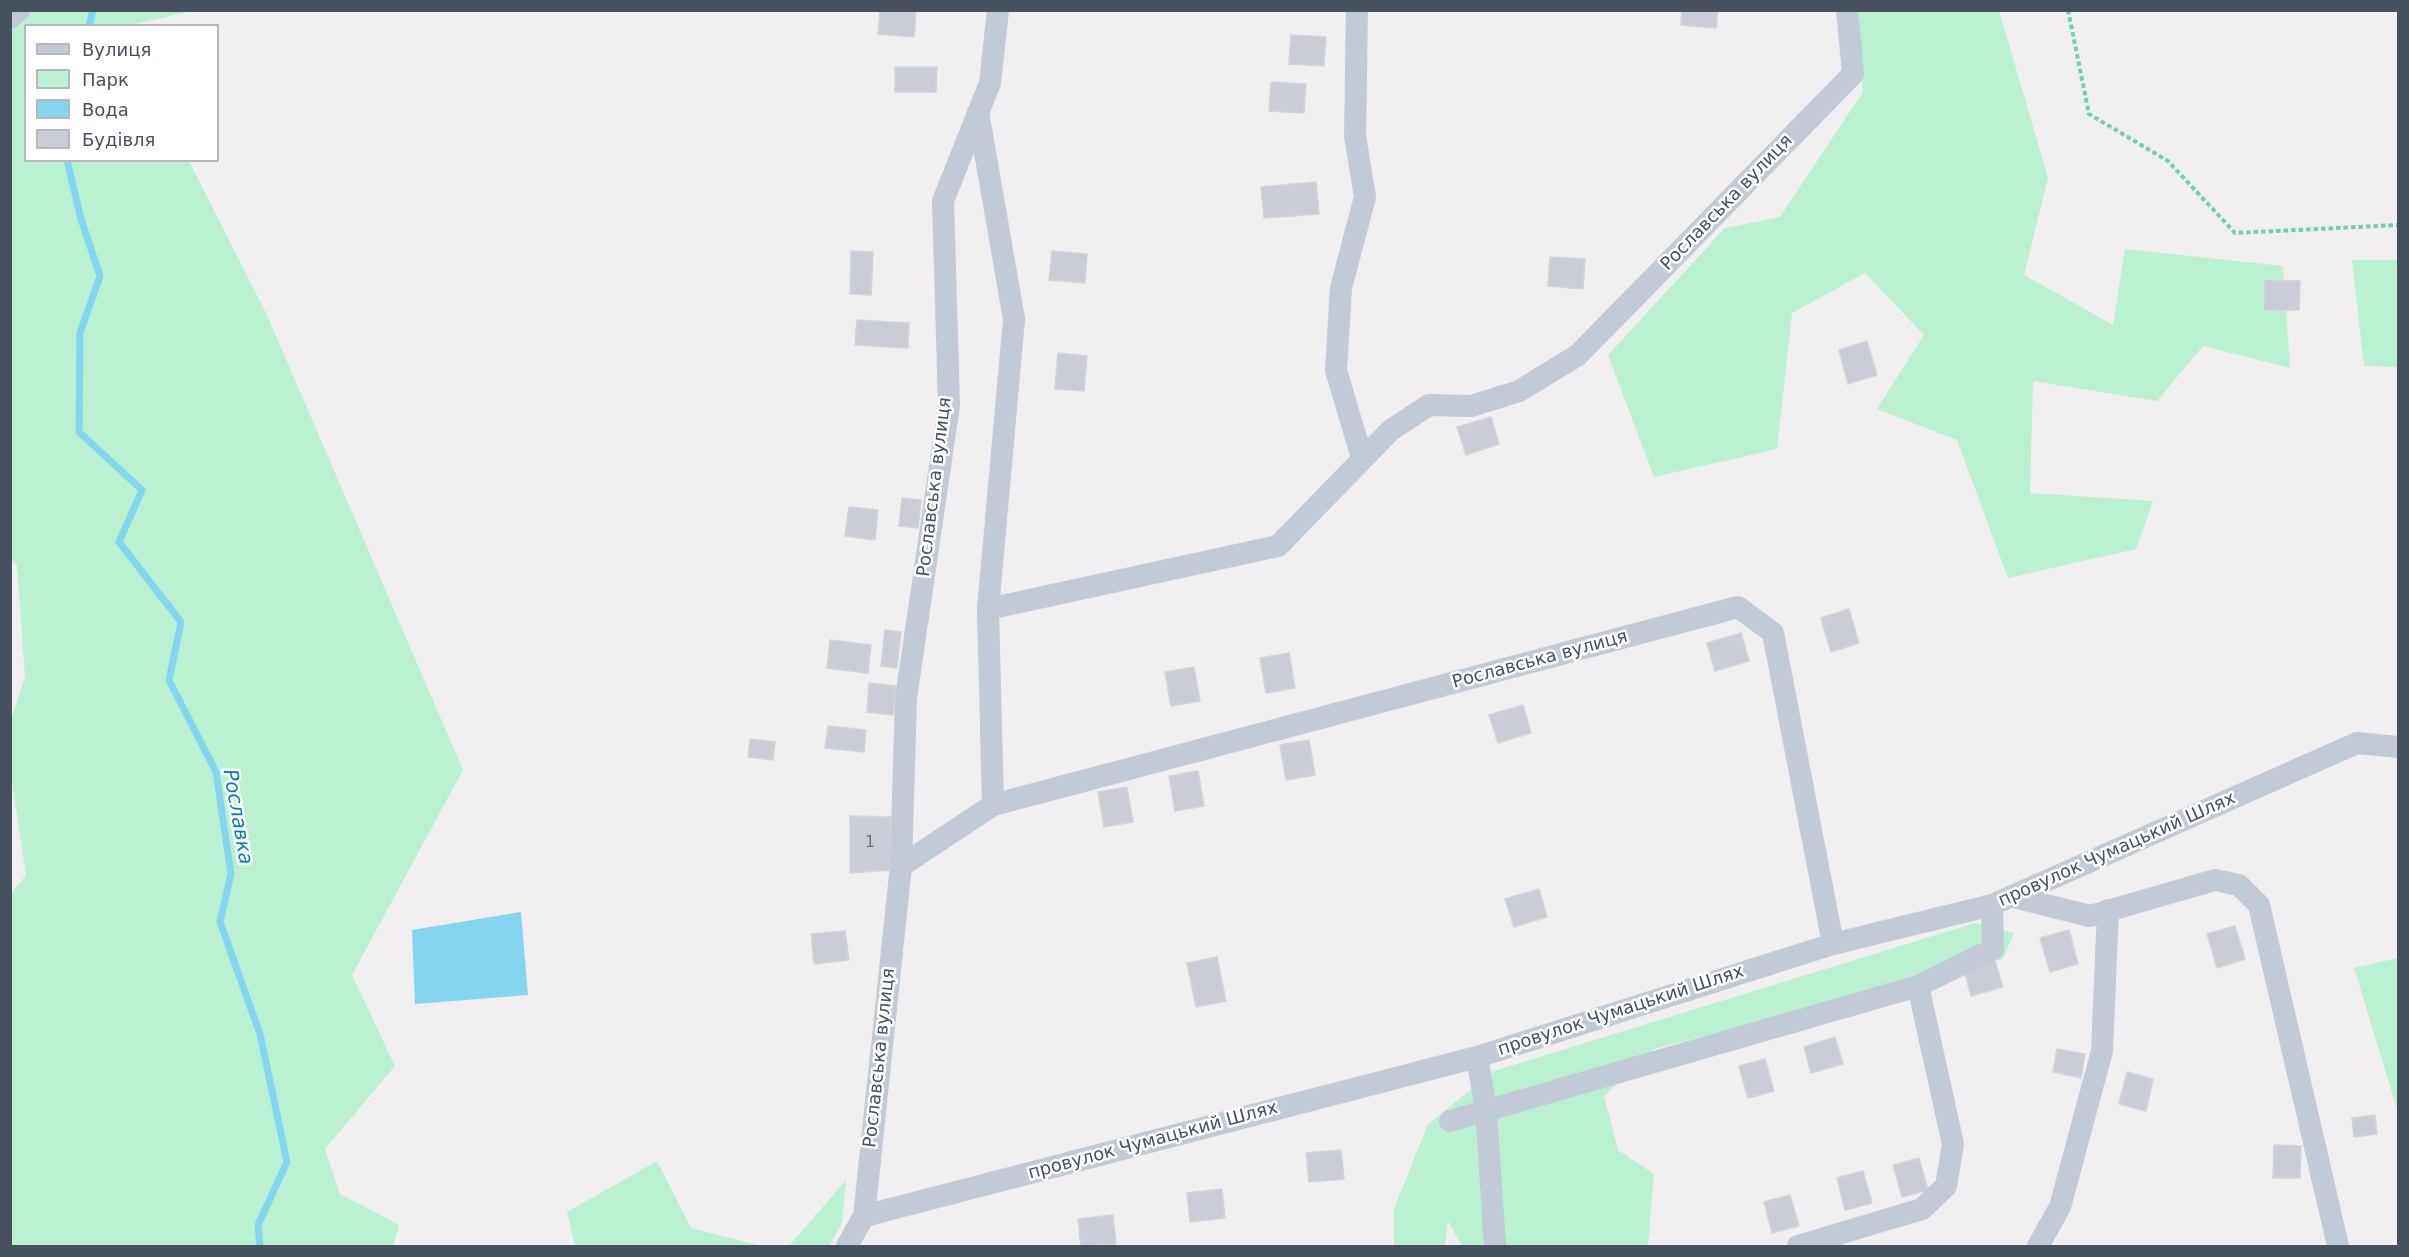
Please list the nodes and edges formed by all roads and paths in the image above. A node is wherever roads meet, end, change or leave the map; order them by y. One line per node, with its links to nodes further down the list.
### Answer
1 (19, 10): 6 (street)
2 (998, 10): 7 (street, Рославська вулиця)
3 (1357, 10): 9 (street)
4 (1847, 10): 9 (street, Рославська вулиця)
5 (2068, 10): 8 (path)
6 (10, 18)
7 (978, 112): 10 (street); 13 (street, Рославська вулиця)
8 (2398, 225)
9 (1362, 458): 10 (street, Рославська вулиця)
10 (988, 609): 12 (street)
11 (2398, 747): 14 (street, провулок Чумацький Шлях)
12 (993, 805): 13 (street, Рославська вулиця); 17 (street, Рославська вулиця)
13 (901, 866): 22 (street, Рославська вулиця)
14 (2014, 897): 15 (street, провулок Чумацький Шлях); 16 (street)
15 (1992, 905): 17 (street, провулок Чумацький Шлях); 18 (street)
16 (2108, 910): 26 (street); 27 (street)
17 (1833, 944): 19 (street, провулок Чумацький Шлях)
18 (1918, 986): 20 (street); 25 (street)
19 (1477, 1057): 20 (street); 22 (street, провулок Чумацький Шлях)
20 (1486, 1110): 21 (street); 24 (street)
21 (1450, 1121)
22 (864, 1216): 23 (street, Рославська вулиця)
23 (847, 1246)
24 (1495, 1246)
25 (1797, 1246)
26 (2038, 1246)
27 (2338, 1246)

